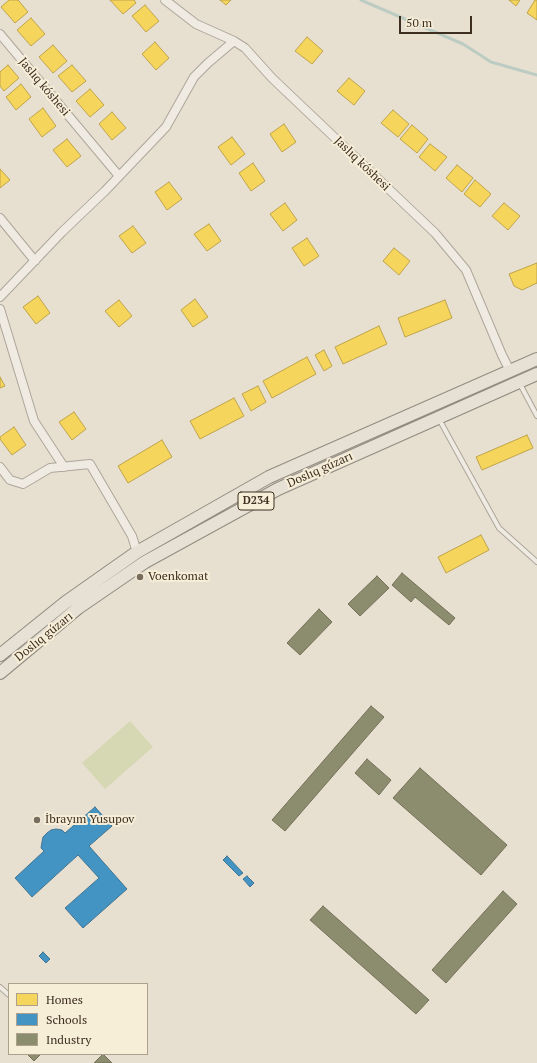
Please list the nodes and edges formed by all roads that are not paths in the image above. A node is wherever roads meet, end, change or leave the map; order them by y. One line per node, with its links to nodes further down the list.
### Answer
1 (165, 0): 3 (street, Jaslıq kóshesi)
2 (0, 34): 4 (street, Jaslıq kóshesi)
3 (234, 41): 4 (street); 10 (street, Jaslıq kóshesi)
4 (119, 176): 6 (street)
5 (0, 218): 6 (street)
6 (34, 261): 7 (street)
7 (0, 297)
8 (0, 309): 16 (street)
9 (537, 360): 10 (main road, Doslıq gúzarı / D234)
10 (510, 371): 17 (main road, Doslıq gúzarı / D234)
11 (537, 374): 12 (main road, Doslıq gúzarı / D234)
12 (519, 382): 13 (lane); 14 (main road, Doslıq gúzarı / D234)
13 (537, 416)
14 (439, 417): 18 (lane); 20 (main road, Doslıq gúzarı / D234)
15 (0, 467): 16 (street)
16 (64, 467): 17 (street)
17 (137, 552): 19 (main road, Doslıq gúzarı / D234)
18 (537, 562)
19 (0, 655)
20 (0, 672)
21 (0, 986): 22 (lane)
22 (8, 994)

